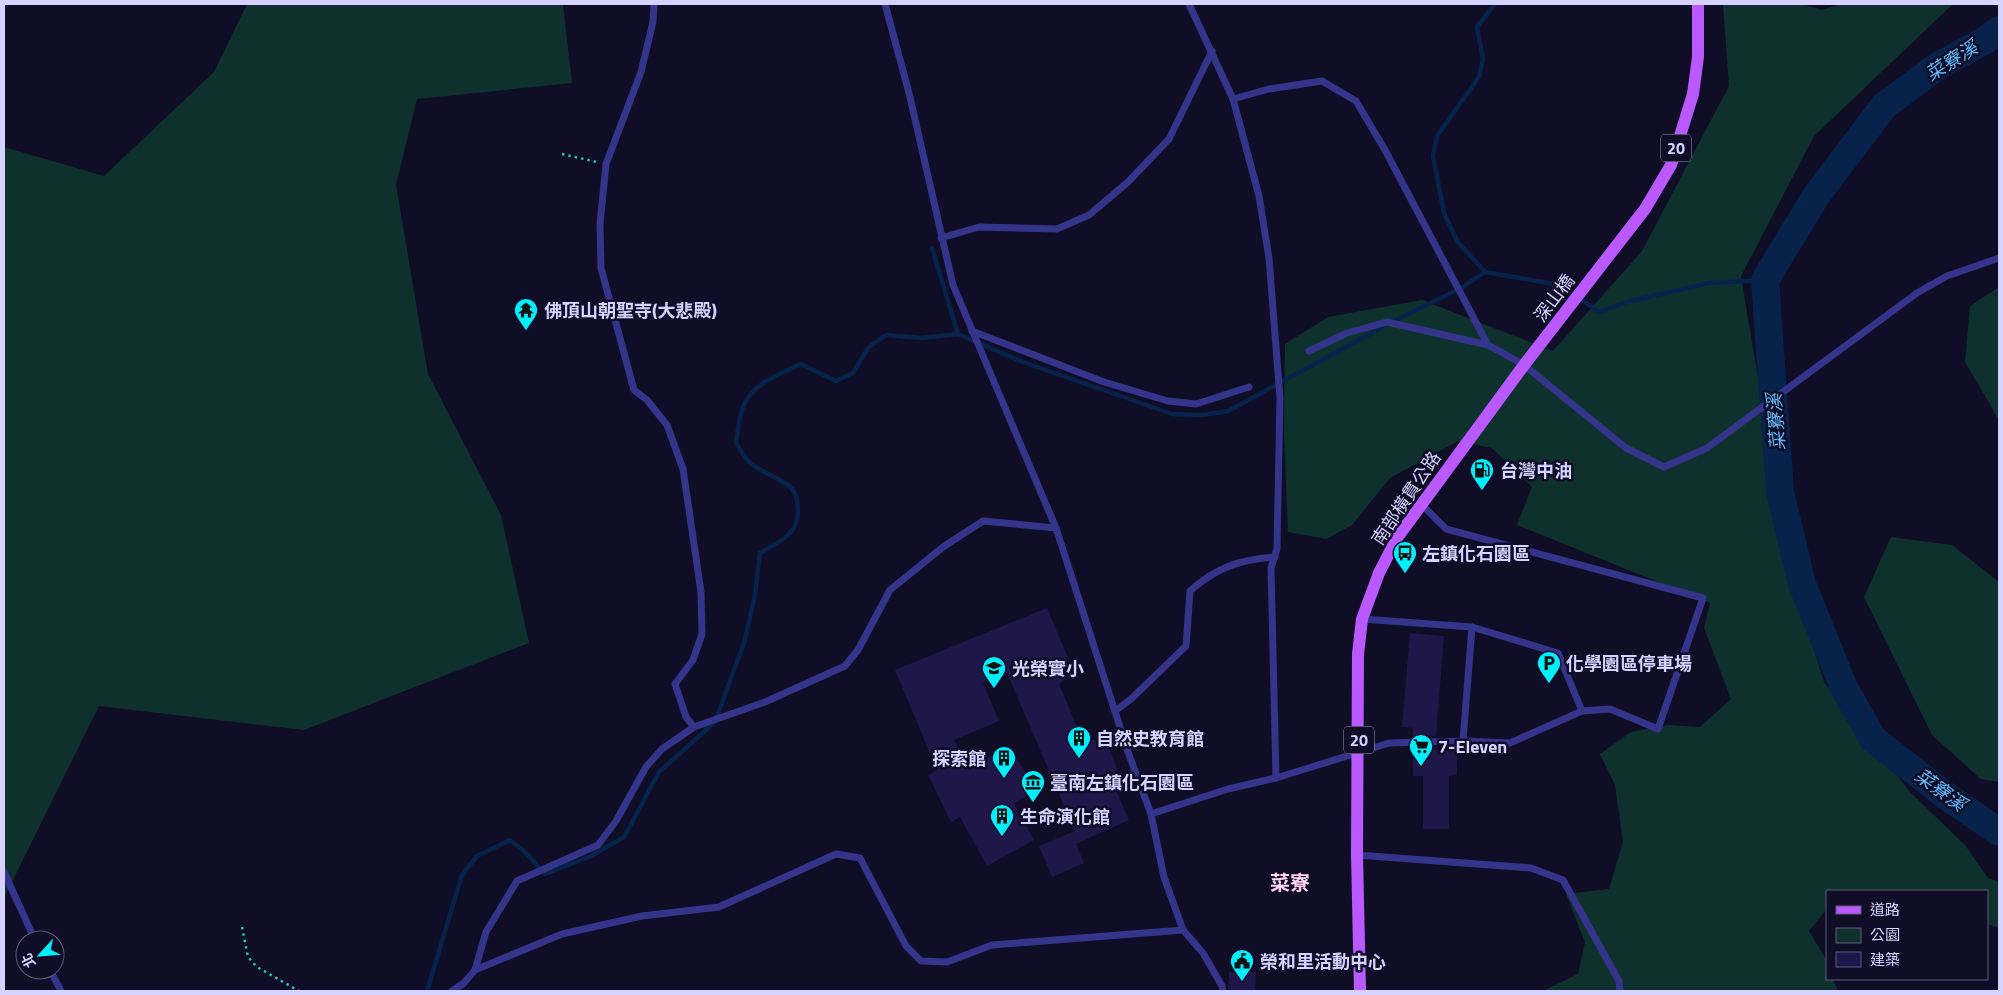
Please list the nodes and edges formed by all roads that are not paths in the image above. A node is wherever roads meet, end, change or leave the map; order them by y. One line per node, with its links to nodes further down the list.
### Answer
1 (654, 4): 22 (lane)
2 (885, 4): 7 (lane)
3 (1189, 4): 5 (lane)
4 (1698, 4): 11 (main road, 深山橋 / 20)
5 (1212, 51): 6 (lane); 7 (lane)
6 (1233, 99): 10 (lane); 17 (lane)
7 (941, 238): 9 (lane)
8 (1999, 258): 13 (lane)
9 (972, 331): 14 (lane); 16 (lane)
10 (1488, 345): 12 (lane); 13 (lane)
11 (1538, 348): 13 (main road, 南部橫貫公路 / 20)
12 (1309, 351)
13 (1524, 364): 15 (main road, 南部橫貫公路 / 20)
14 (1249, 386)
15 (1421, 504): 18 (main road, 南部橫貫公路 / 20); 21 (lane)
16 (1056, 528): 20 (lane); 22 (lane)
17 (1275, 557): 20 (lane); 25 (lane)
18 (1362, 619): 19 (lane); 24 (main road, 南部橫貫公路 / 20)
19 (1472, 628): 21 (lane); 23 (lane)
20 (1115, 711): 26 (lane)
21 (1582, 711): 23 (lane)
22 (694, 727): 31 (lane)
23 (1463, 741): 24 (lane)
24 (1359, 752): 25 (lane); 27 (main road, 南部橫貫公路 / 20)
25 (1276, 778): 26 (lane)
26 (1151, 814): 30 (lane)
27 (1357, 855): 34 (main road, 南部橫貫公路 / 20); 35 (lane)
28 (4, 872): 29 (lane)
29 (30, 930)
30 (1183, 930): 31 (lane); 33 (lane)
31 (475, 970): 32 (lane)
32 (452, 991)
33 (1223, 991)
34 (1360, 991)
35 (1620, 991)

